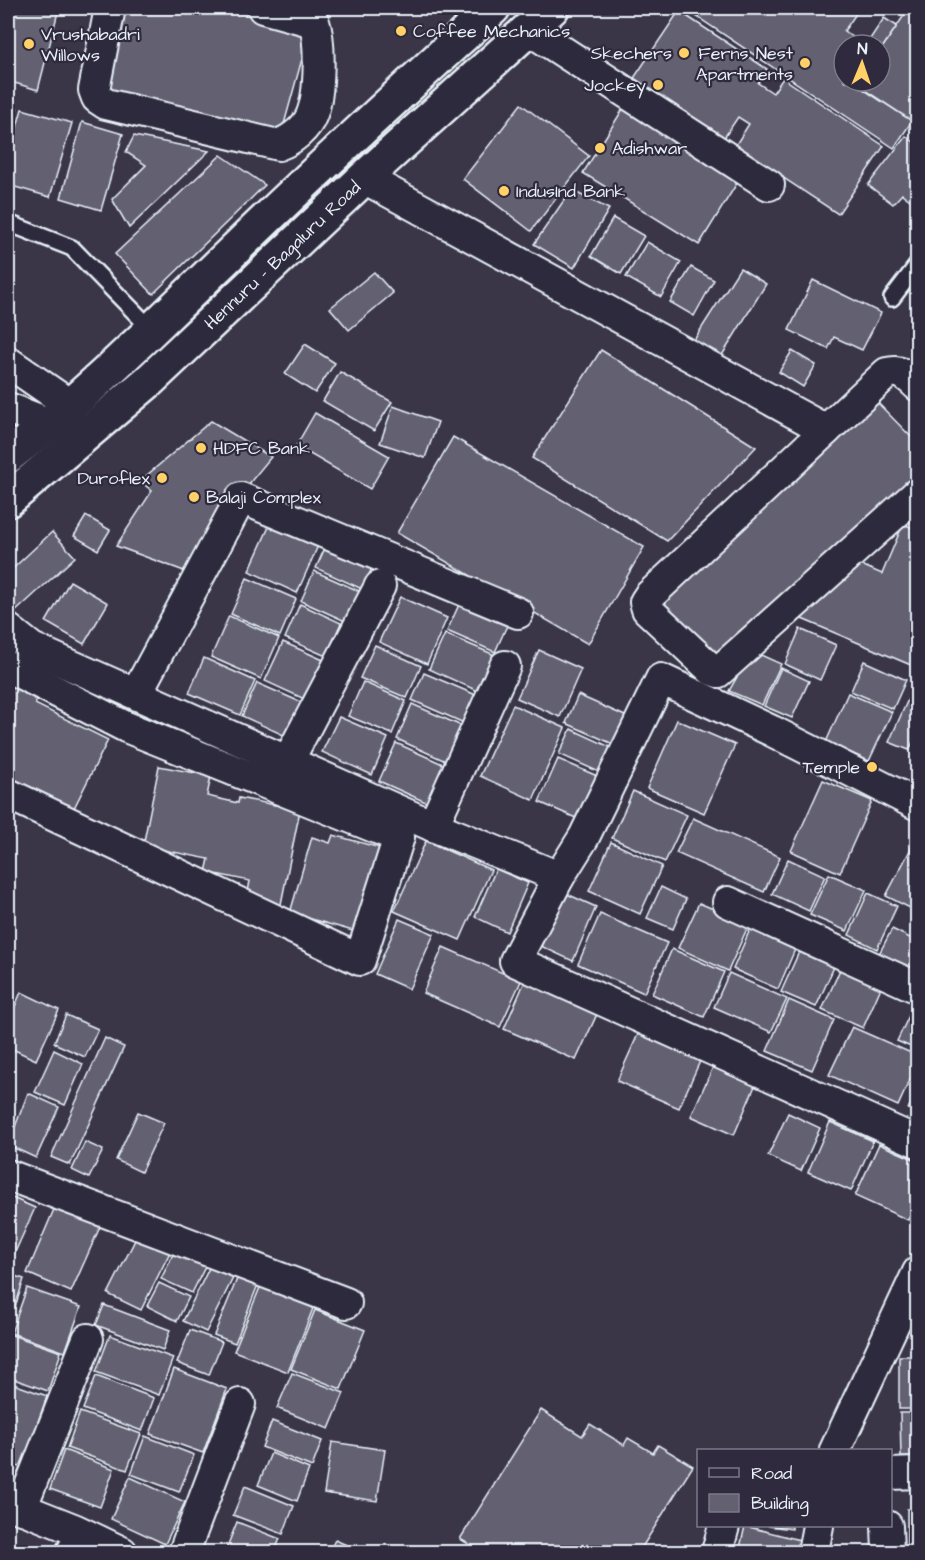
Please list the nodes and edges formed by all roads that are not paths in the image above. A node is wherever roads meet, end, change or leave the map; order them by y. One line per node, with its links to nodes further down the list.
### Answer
1 (110, 8): 6 (street)
2 (264, 8): 6 (street)
3 (493, 8): 7 (main road, Hennuru - Bagaluru Road)
4 (552, 8): 5 (main road, Hennuru - Bagaluru Road)
5 (528, 29): 8 (main road, Hennuru - Bagaluru Road); 9 (street)
6 (312, 116): 7 (street)
7 (339, 151): 13 (main road, Hennuru - Bagaluru Road)
8 (364, 178): 18 (street); 21 (main road, Hennuru - Bagaluru Road)
9 (769, 185)
10 (8, 223): 13 (lane)
11 (918, 264): 12 (lane)
12 (892, 298)
13 (152, 330): 17 (main road, Hennuru - Bagaluru Road)
14 (8, 362): 17 (street)
15 (918, 386): 18 (street)
16 (8, 408): 17 (street)
17 (60, 415): 19 (main road, Hennuru - Bagaluru Road)
18 (826, 430): 20 (street)
19 (8, 456)
20 (918, 493)
21 (8, 500)
22 (380, 586): 28 (street)
23 (518, 613): 27 (street)
24 (8, 629): 27 (street)
25 (505, 666): 31 (street)
26 (8, 667): 29 (street)
27 (136, 694): 28 (street)
28 (288, 761): 31 (street)
29 (8, 794)
30 (918, 805): 32 (street)
31 (433, 826): 32 (street)
32 (559, 877): 35 (street)
33 (728, 902): 34 (street)
34 (918, 988)
35 (918, 1142)
36 (8, 1175): 38 (street)
37 (918, 1272): 41 (street)
38 (346, 1303)
39 (88, 1339): 44 (street)
40 (240, 1404): 50 (street)
41 (835, 1449)
42 (918, 1473): 43 (street)
43 (892, 1474)
44 (14, 1506): 48 (street)
45 (724, 1527): 51 (street)
46 (818, 1527): 52 (street)
47 (887, 1527): 53 (street)
48 (70, 1541): 49 (street)
49 (122, 1552)
50 (184, 1552)
51 (717, 1552)
52 (813, 1552)
53 (888, 1552)

